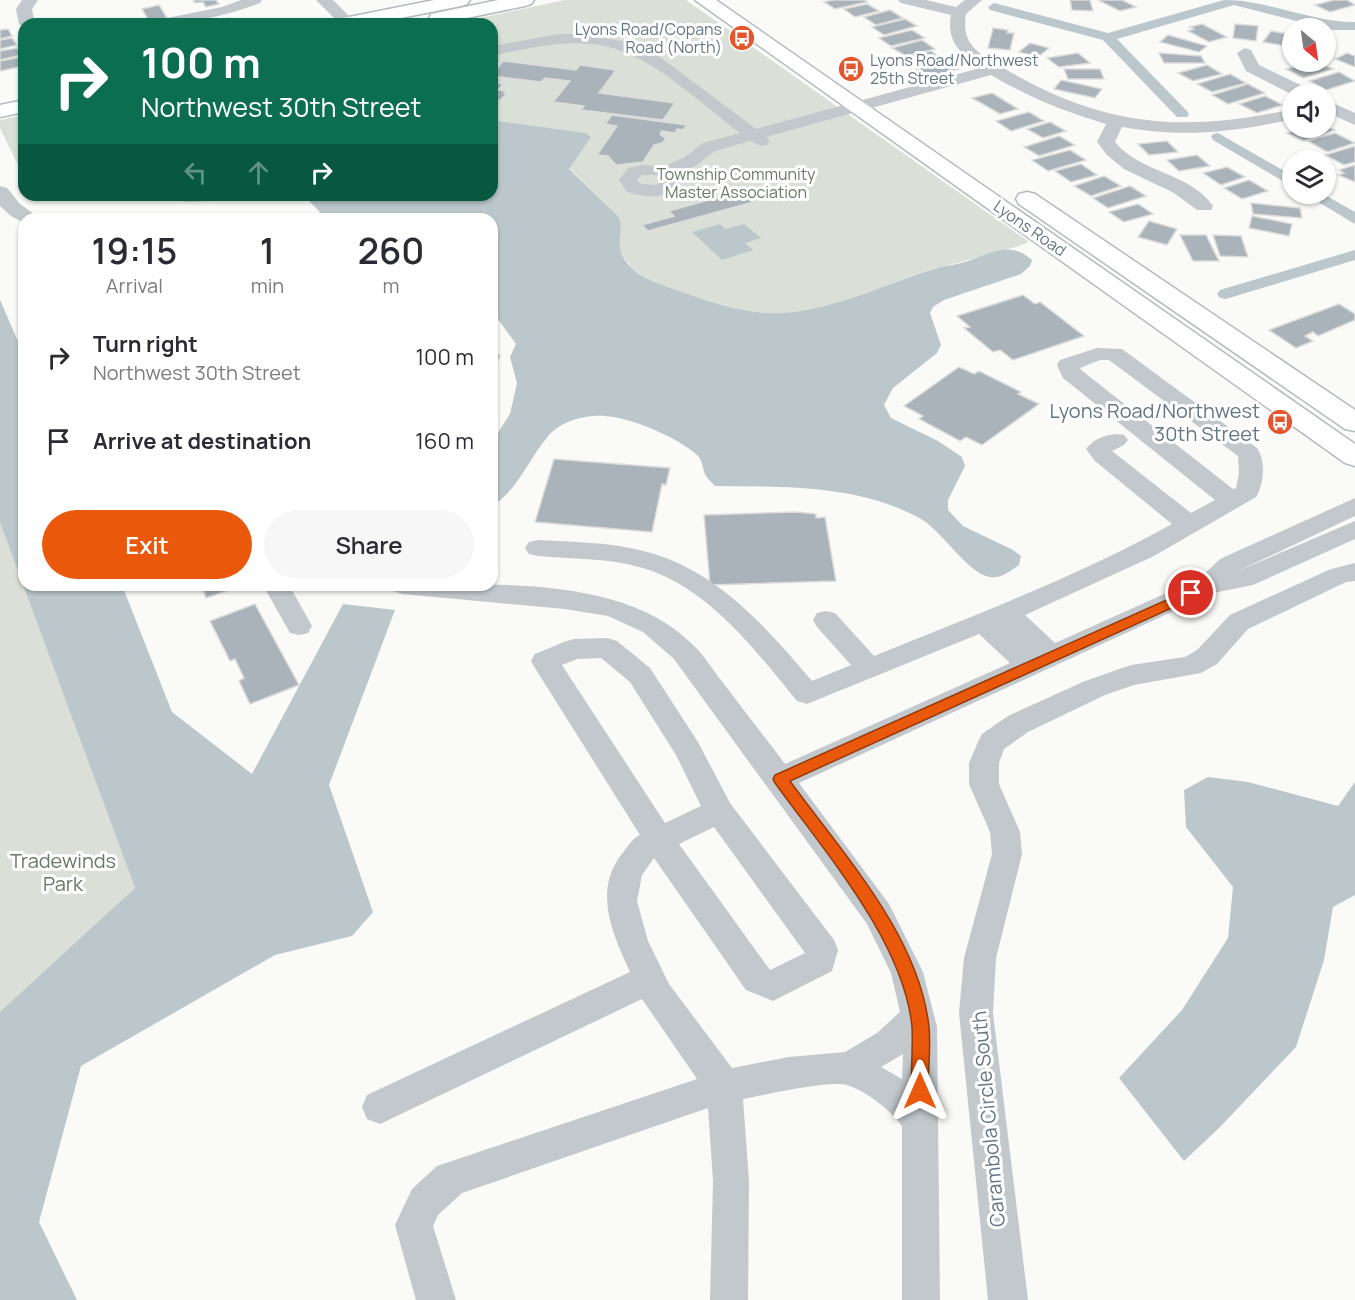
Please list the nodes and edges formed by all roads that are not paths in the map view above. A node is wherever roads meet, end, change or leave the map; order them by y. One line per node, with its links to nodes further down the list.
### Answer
1 (30, 0): 12 (street)
2 (177, 0): 13 (street)
3 (255, 0): 13 (street)
4 (308, 0): 14 (street)
5 (324, 0): 15 (street)
6 (461, 0): 16 (main road)
7 (525, 0): 17 (main road)
8 (704, 0): 26 (main road, Lyons Road)
9 (906, 0): 11 (street)
10 (975, 0): 11 (street)
11 (959, 12): 20 (street)
12 (26, 18)
13 (189, 18)
14 (325, 18)
15 (341, 18)
16 (376, 18)
17 (439, 18)
18 (498, 50): 33 (street)
19 (1245, 53): 21 (street)
20 (1000, 73): 26 (street); 32 (street)
21 (1285, 84)
22 (18, 93): 23 (main road)
23 (0, 97)
24 (1345, 99): 25 (street)
25 (1336, 102)
26 (879, 105): 33 (street); 41 (main road, Lyons Road)
27 (18, 107): 29 (main road)
28 (1336, 110): 31 (street)
29 (0, 111)
30 (1282, 117): 32 (street)
31 (1355, 120)
32 (1115, 123): 37 (street)
33 (758, 139): 35 (street)
34 (974, 163): 39 (main road, Lyons Road)
35 (666, 172)
36 (0, 192): 38 (street)
37 (1204, 206)
38 (20, 213)
39 (1355, 423)
40 (1116, 440): 44 (street)
41 (1355, 457)
42 (1231, 500): 42 (street); 44 (street)
43 (1355, 506): 48 (street)
44 (1188, 524): 51 (street)
45 (1355, 529): 48 (street)
46 (538, 548): 55 (street)
47 (1355, 572): 68 (street, Carambola Circle South)
48 (1208, 585): 54 (street)
49 (279, 591): 53 (street)
50 (467, 591): 56 (street)
51 (995, 617): 54 (street); 55 (street)
52 (826, 620): 55 (street)
53 (299, 626)
54 (1040, 660): 56 (street)
55 (869, 668)
56 (780, 779): 60 (street)
57 (719, 812): 58 (street); 58 (street); 58 (street)
58 (659, 840): 59 (street)
59 (650, 979): 62 (street); 63 (street)
60 (918, 1017): 61 (street); 64 (street)
61 (850, 1068): 62 (street); 64 (street)
62 (724, 1086): 65 (street); 66 (street)
63 (380, 1107)
64 (919, 1121): 67 (street)
65 (436, 1300)
66 (729, 1300)
67 (921, 1300)
68 (1008, 1300)

